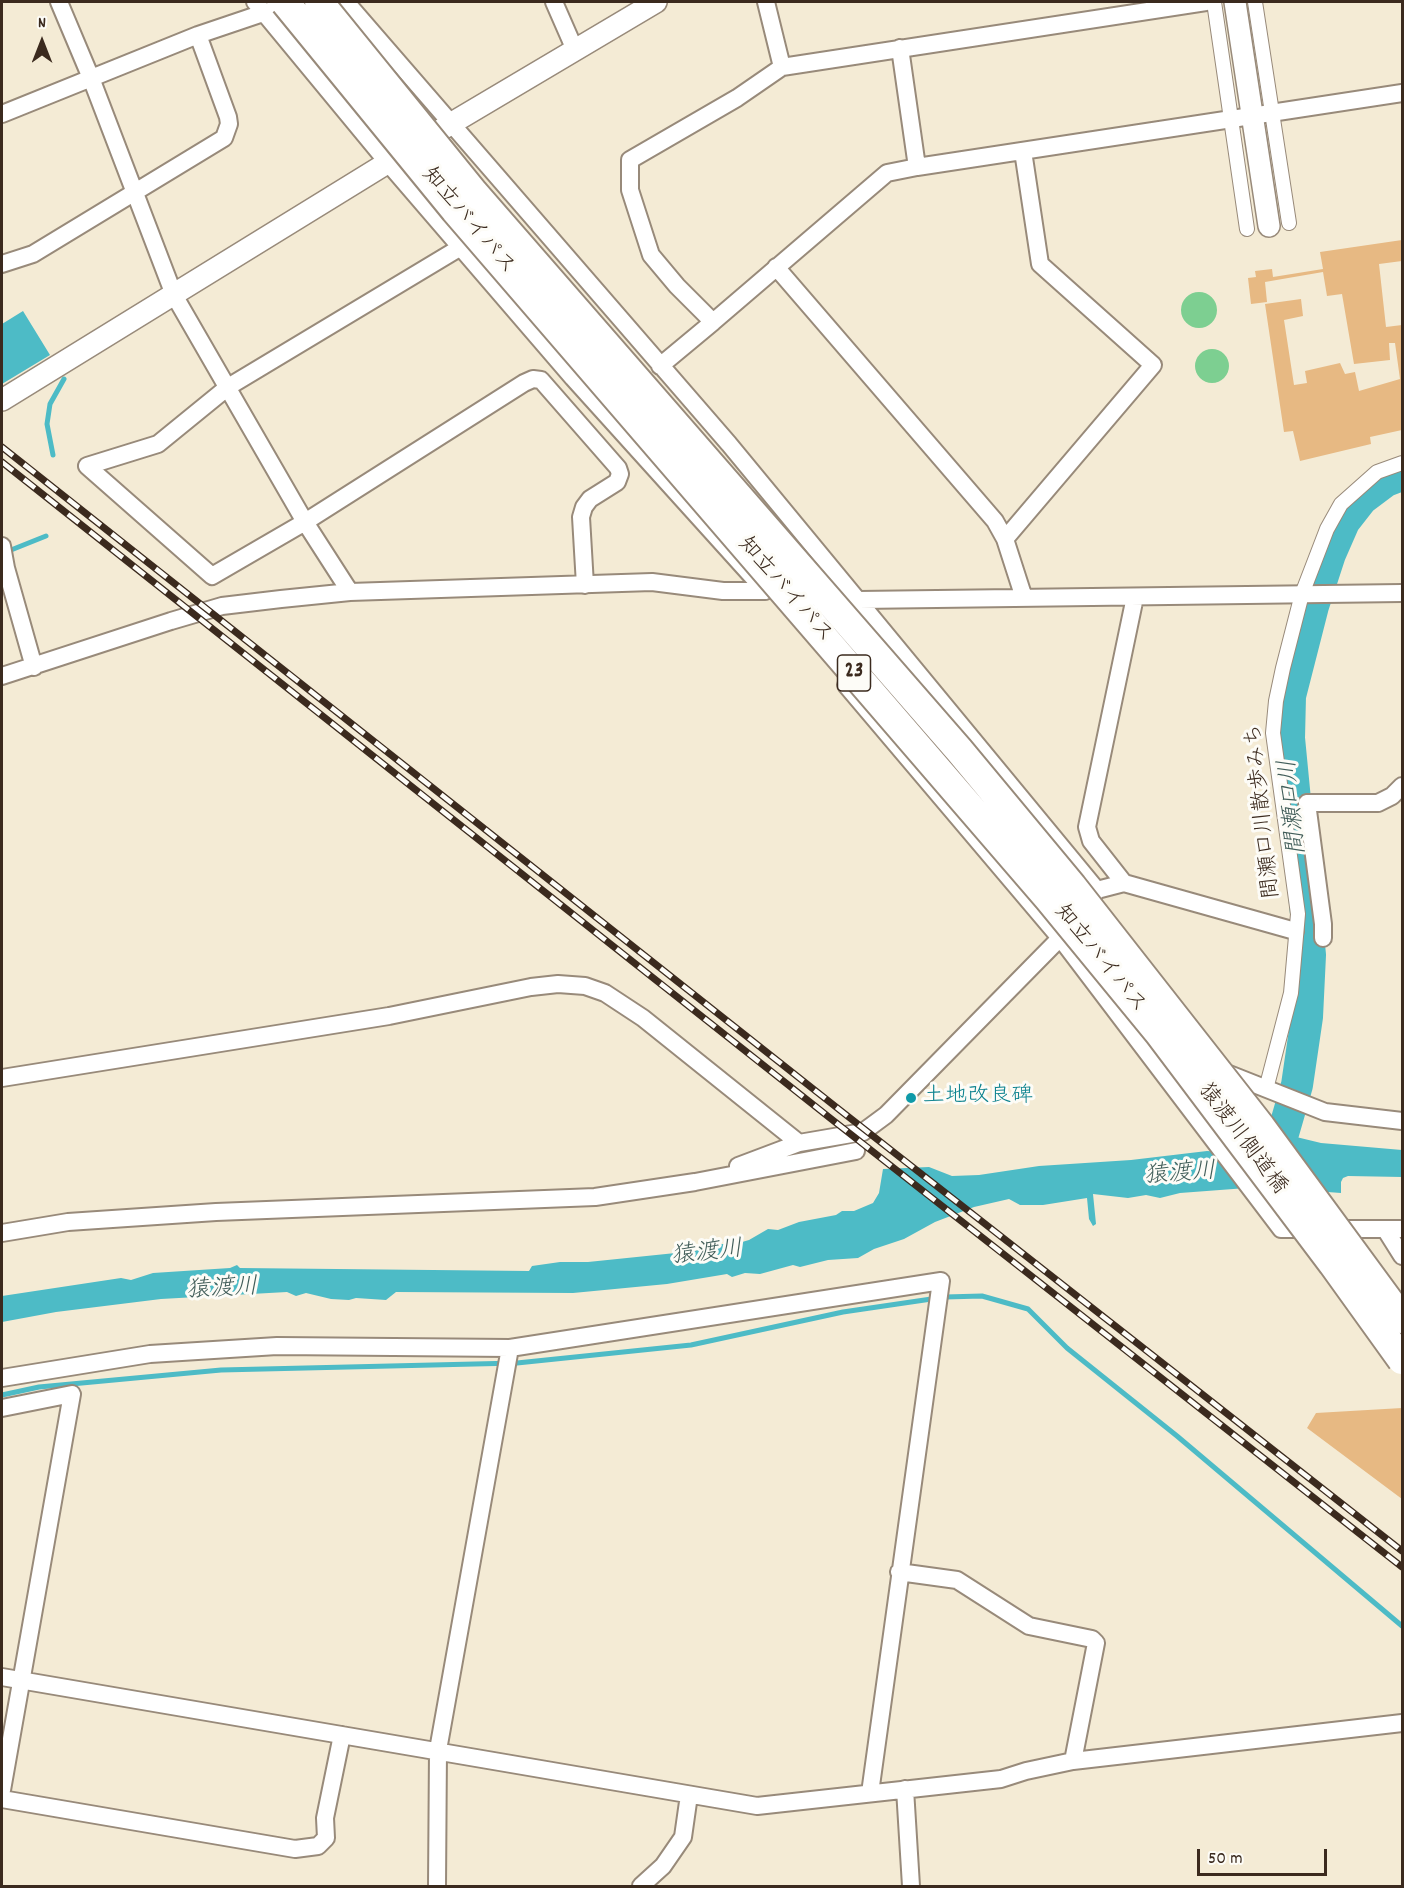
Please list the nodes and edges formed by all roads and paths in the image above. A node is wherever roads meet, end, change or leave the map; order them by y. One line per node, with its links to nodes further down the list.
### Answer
1 (59, 2): 17 (street)
2 (301, 2): 12 (street)
3 (319, 2): 70 (highway, 知立バイパス / 23, bridge)
4 (346, 2): 22 (street)
5 (554, 2): 15 (street)
6 (656, 2): 15 (street)
7 (766, 2): 16 (street)
8 (1206, 2): 14 (street)
9 (1214, 2): 21 (street)
10 (1235, 2): 20 (street)
11 (1255, 2): 20 (street)
12 (268, 5): 13 (street); 24 (street, 猿渡川側道橋); 72 (highway, 知立バイパス / 23, bridge)
13 (198, 35): 17 (street); 26 (street)
14 (900, 48): 16 (street); 25 (street)
15 (575, 50): 22 (street)
16 (782, 67): 33 (street)
17 (91, 78): 19 (street); 26 (street)
18 (1402, 93): 20 (street)
19 (2, 114)
20 (1262, 114): 21 (street); 27 (street)
21 (1231, 119): 23 (street); 28 (street)
22 (452, 123): 24 (street); 34 (street)
23 (1023, 151): 25 (street); 39 (street)
24 (388, 163): 29 (street, 猿渡川側道橋); 32 (street)
25 (917, 167): 31 (street)
26 (135, 192): 30 (street); 32 (street)
27 (1279, 225)
28 (1247, 229)
29 (461, 247): 35 (street); 43 (street, 猿渡川側道橋)
30 (2, 264)
31 (776, 267): 33 (street); 39 (street)
32 (174, 295): 35 (street); 36 (street)
33 (713, 321): 34 (street)
34 (660, 366): 41 (street)
35 (228, 387): 38 (street); 38 (street)
36 (2, 400)
37 (1402, 463): 46 (street, 間瀬口川散歩みち)
38 (305, 522): 42 (street); 44 (street)
39 (1005, 539): 48 (street)
40 (2, 546): 51 (street)
41 (824, 560): 43 (street); 49 (street)
42 (585, 585): 43 (street); 44 (street)
43 (765, 591): 50 (street, 猿渡川側道橋)
44 (350, 592): 51 (street)
45 (1402, 593): 46 (street)
46 (1303, 594): 47 (street); 56 (street, 間瀬口川散歩みち)
47 (1135, 597): 48 (street); 54 (street)
48 (1024, 598): 49 (street)
49 (860, 600): 50 (street); 55 (street)
50 (802, 633): 58 (street, 猿渡川側道橋)
51 (34, 667): 52 (street)
52 (2, 676)
53 (1402, 786): 57 (street)
54 (1125, 883): 55 (street); 56 (street)
55 (1097, 890): 58 (street)
56 (1295, 931): 61 (street, 間瀬口川散歩みち)
57 (1323, 938)
58 (1061, 939): 60 (street, 猿渡川側道橋); 63 (street)
59 (2, 1078): 63 (street)
60 (1165, 1078): 61 (street); 66 (street, 猿渡川側道橋)
61 (1266, 1089): 62 (street)
62 (1402, 1121)
63 (799, 1143): 65 (street)
64 (856, 1151): 65 (street)
65 (695, 1182): 68 (street)
66 (1385, 1229): 67 (street); 69 (street)
67 (1402, 1229)
68 (2, 1233)
69 (1402, 1256)
70 (1402, 1319)
71 (510, 1348): 73 (street); 75 (street); 80 (street)
72 (1402, 1360)
73 (2, 1378)
74 (2, 1408): 77 (street)
75 (899, 1572): 81 (street); 84 (street)
76 (2, 1677): 77 (street)
77 (22, 1681): 79 (street); 83 (street)
78 (1402, 1723): 81 (street)
79 (342, 1735): 80 (street); 86 (street)
80 (438, 1750): 85 (street); 87 (street)
81 (1073, 1761): 82 (street)
82 (905, 1789): 84 (street); 89 (street)
83 (2, 1790)
84 (870, 1793): 85 (street)
85 (688, 1795): 88 (street)
86 (2, 1799)
87 (437, 1887)
88 (641, 1887)
89 (911, 1887)

